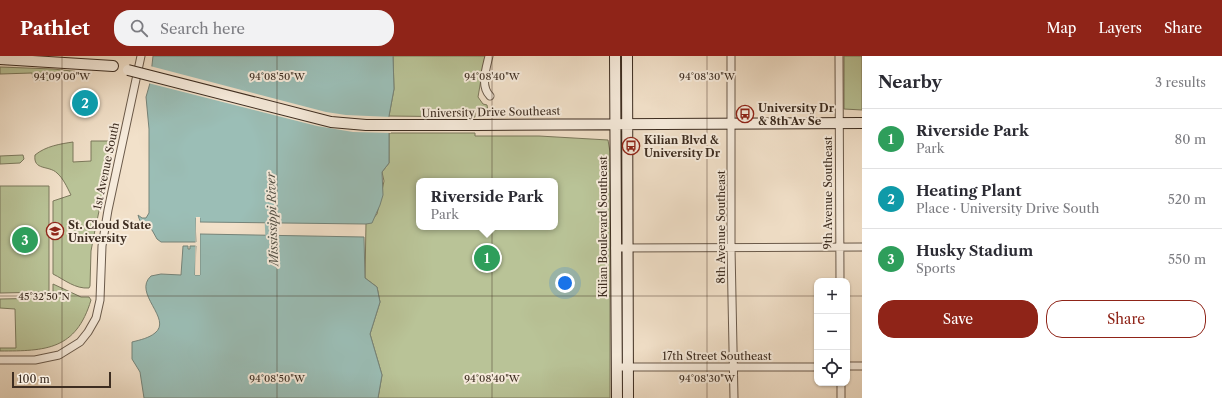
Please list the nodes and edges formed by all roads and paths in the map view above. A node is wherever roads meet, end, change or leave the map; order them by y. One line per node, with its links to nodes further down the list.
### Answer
1 (69, 56): 9 (street)
2 (141, 56): 22 (street, 1st Avenue South)
3 (489, 56): 10 (street)
4 (615, 56): 11 (street, Kilian Boulevard Southeast)
5 (627, 56): 12 (street)
6 (731, 56): 13 (street, 8th Avenue Southeast)
7 (839, 56): 14 (street, 9th Avenue Southeast)
8 (0, 59): 9 (street)
9 (113, 66): 11 (street, University Drive Southeast, bridge)
10 (490, 96)
11 (615, 123): 12 (street, University Drive Southeast); 18 (street, Kilian Boulevard Southeast)
12 (627, 123): 13 (street, University Drive Southeast); 19 (street)
13 (731, 123): 14 (street, University Drive Southeast); 20 (street, 8th Avenue Southeast)
14 (839, 123): 15 (street, University Drive Southeast); 16 (street, 9th Avenue Southeast)
15 (862, 123)
16 (840, 247): 17 (street); 20 (street); 21 (street, 9th Avenue Southeast)
17 (862, 247)
18 (615, 248): 19 (street); 25 (street, Kilian Boulevard Southeast)
19 (628, 248): 20 (street); 26 (street)
20 (731, 248): 27 (street, 8th Avenue Southeast)
21 (840, 278)
22 (0, 360)
23 (850, 366): 24 (street)
24 (862, 366)
25 (616, 367): 26 (street, 17th Street Southeast); 30 (street, Kilian Boulevard Southeast)
26 (628, 367): 27 (street, 17th Street Southeast); 31 (street)
27 (733, 367): 28 (street, 17th Street Southeast); 32 (street, 8th Avenue Southeast)
28 (814, 367)
29 (841, 386): 33 (street)
30 (617, 398)
31 (628, 398)
32 (734, 398)
33 (840, 398)

